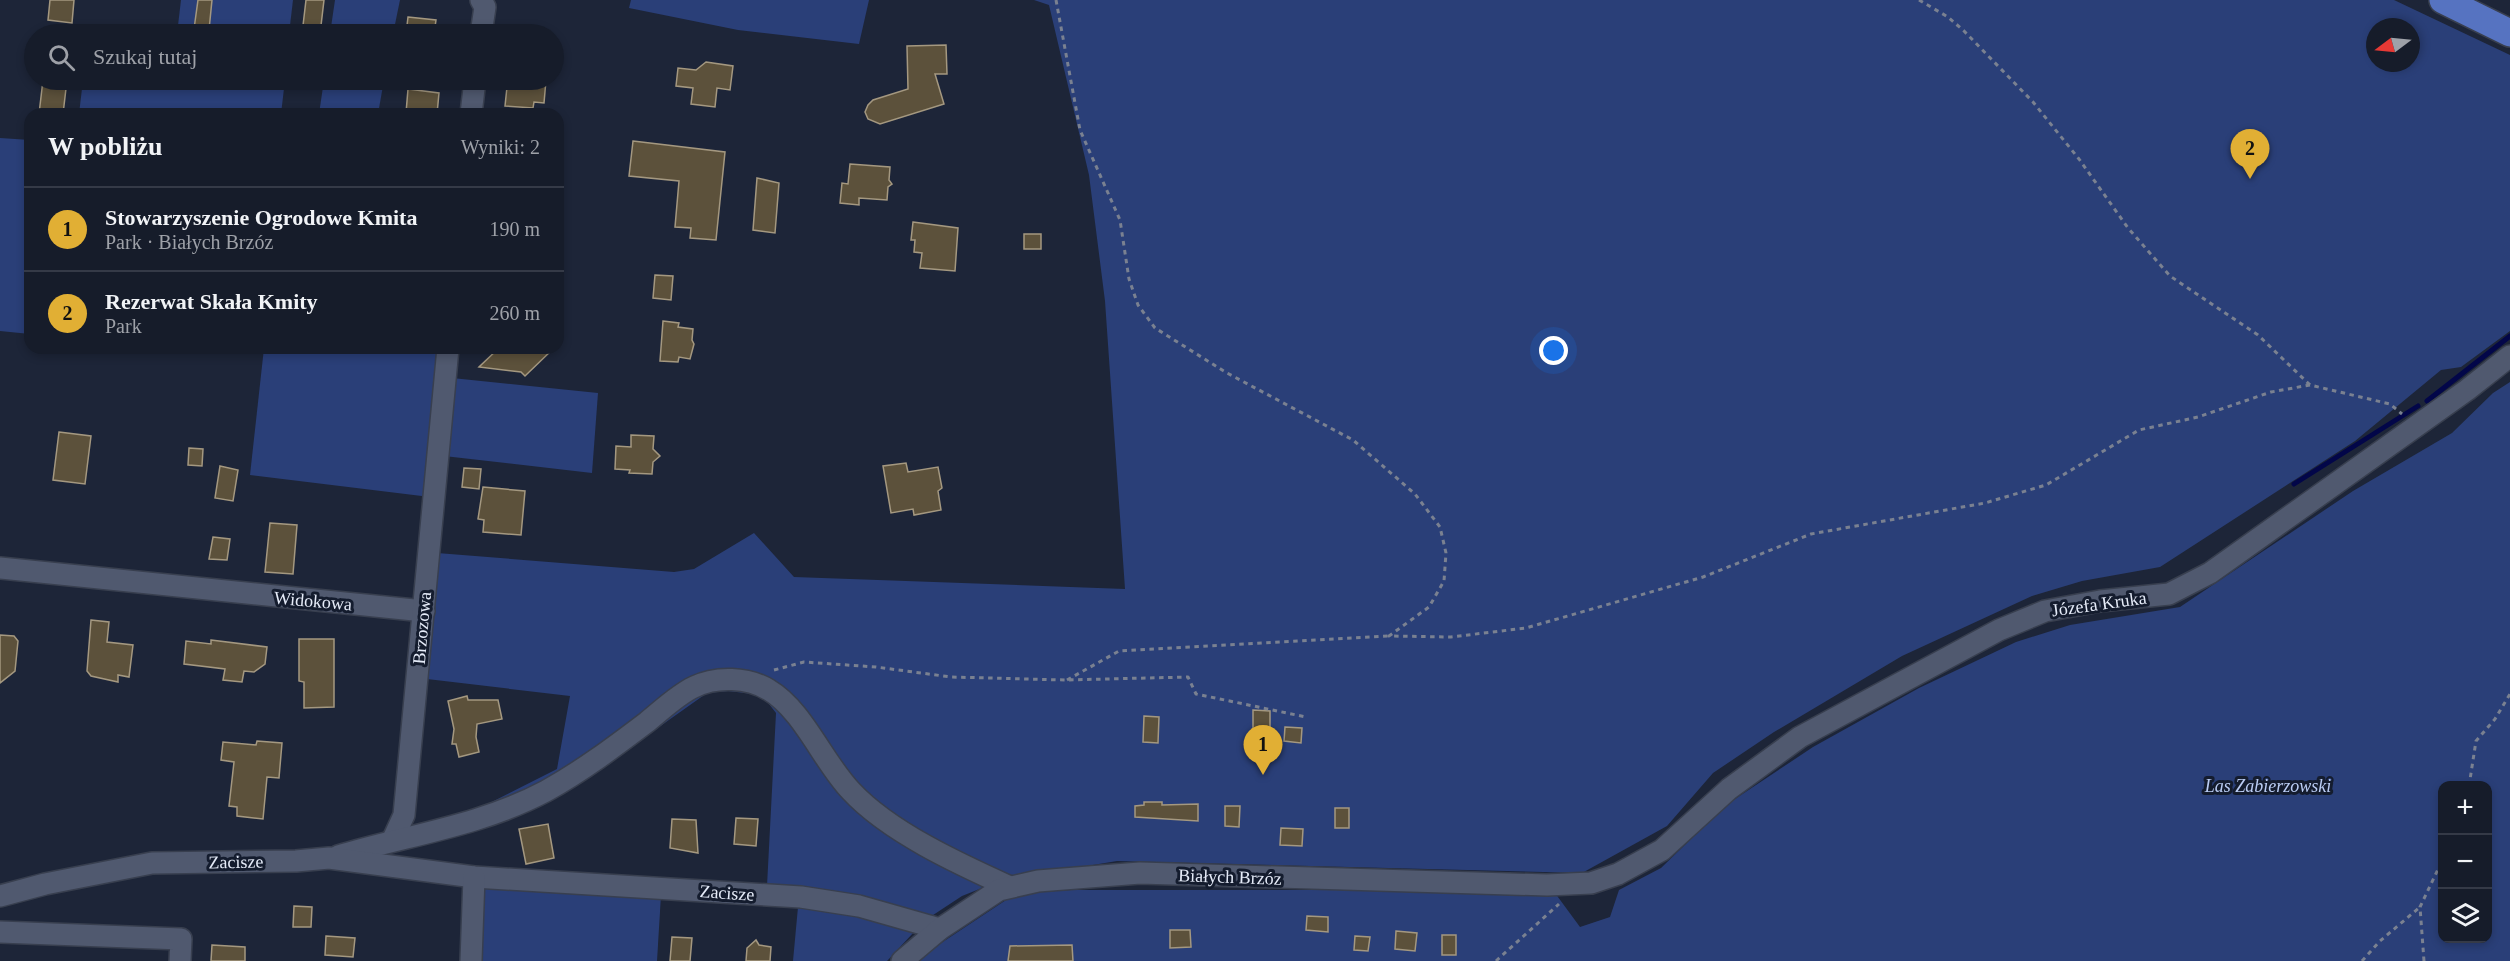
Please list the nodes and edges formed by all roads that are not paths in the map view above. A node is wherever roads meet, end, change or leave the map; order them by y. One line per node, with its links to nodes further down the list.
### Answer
1 (481, 0): 3 (street)
2 (2443, 0): 4 (main road)
3 (482, 24)
4 (2510, 33)
5 (474, 90): 6 (street)
6 (472, 108)
7 (447, 354): 10 (street, Brzozowa)
8 (2510, 356): 14 (street, Józefa Kruka)
9 (0, 568): 10 (street, Widokowa)
10 (424, 611): 11 (street, Brzozowa)
11 (393, 839): 12 (street); 15 (street)
12 (329, 858): 13 (street, Zacisze); 16 (street, Zacisze)
13 (474, 877): 17 (street, Zacisze); 20 (street)
14 (1582, 884): 15 (street, Białych Brzóz)
15 (1010, 887): 17 (street, Białych Brzóz)
16 (0, 896)
17 (940, 929): 21 (street, Białych Brzóz)
18 (0, 932): 19 (street)
19 (180, 961)
20 (471, 961)
21 (902, 961)

